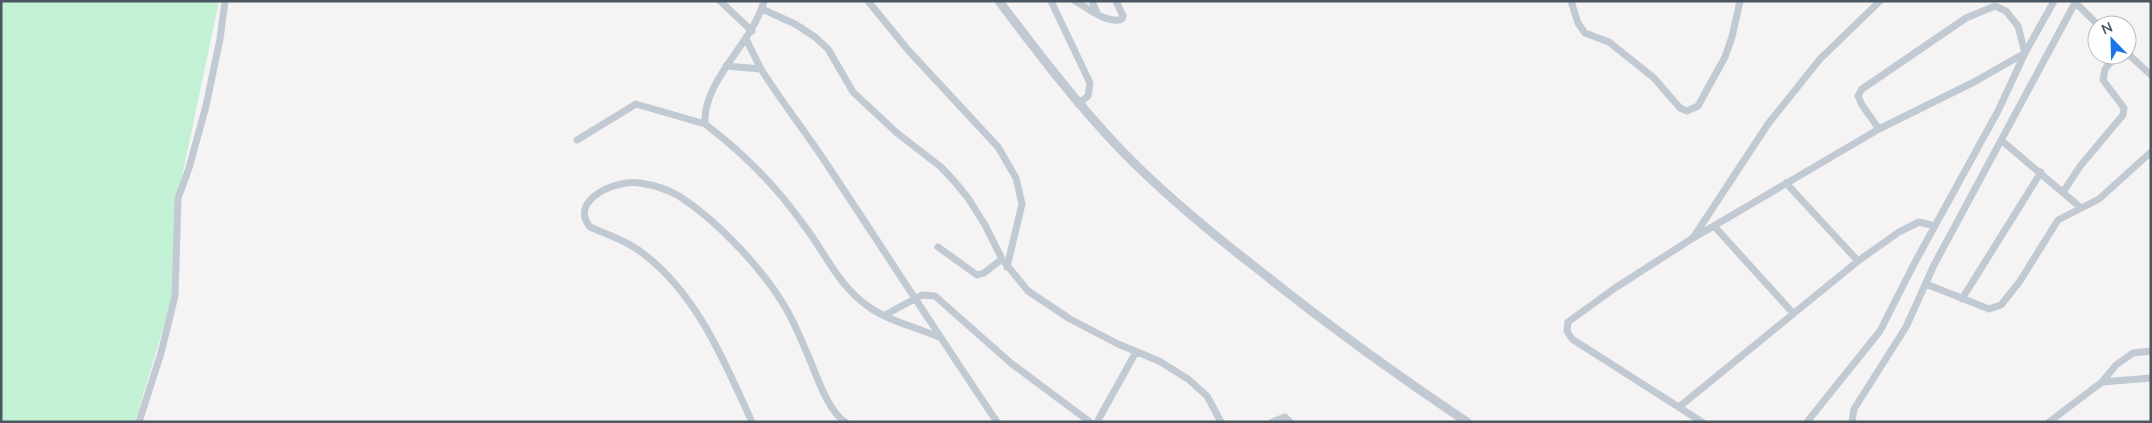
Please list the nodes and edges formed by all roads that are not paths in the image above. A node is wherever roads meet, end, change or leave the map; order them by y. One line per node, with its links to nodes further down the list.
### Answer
1 (225, 1): 54 (street)
2 (720, 1): 18 (street)
3 (764, 1): 15 (street)
4 (868, 1): 42 (street)
5 (999, 1): 26 (street)
6 (1051, 1): 26 (street)
7 (1075, 1): 16 (street)
8 (1092, 1): 16 (street)
9 (1116, 1): 16 (street)
10 (1571, 1): 11 (street)
11 (1740, 1)
12 (1880, 1): 38 (street)
13 (2054, 1): 20 (street)
14 (2076, 2): 17 (street); 30 (street)
15 (762, 9): 18 (street); 40 (street)
16 (1097, 13)
17 (2088, 15)
18 (752, 31): 19 (street)
19 (746, 39): 23 (street); 24 (street)
20 (2025, 53): 28 (street); 28 (street); 37 (street)
21 (2137, 62): 25 (street)
22 (2108, 65): 34 (street)
23 (726, 66): 24 (street); 27 (street)
24 (761, 69): 44 (street)
25 (2151, 75)
26 (1078, 104): 63 (street)
27 (704, 124): 29 (street); 47 (street)
28 (1879, 129): 33 (street)
29 (577, 140)
30 (2001, 140): 32 (street); 43 (street)
31 (2151, 152): 35 (street)
32 (2041, 172): 34 (street); 45 (street)
33 (1786, 184): 36 (street); 41 (street)
34 (2063, 192): 35 (street)
35 (2080, 207): 45 (street)
36 (1714, 226): 38 (street); 46 (street)
37 (1935, 226): 41 (street); 65 (street)
38 (1693, 238): 53 (street)
39 (938, 247): 40 (street)
40 (1002, 259): 42 (street)
41 (1858, 260): 46 (street)
42 (1007, 267): 50 (street)
43 (1926, 284): 45 (street); 66 (street)
44 (916, 298): 47 (street); 48 (street); 58 (street)
45 (1962, 299)
46 (1793, 314): 53 (street)
47 (885, 315): 48 (street)
48 (939, 336): 57 (street)
49 (2151, 351): 52 (street)
50 (1136, 352): 59 (street); 60 (street)
51 (2151, 378): 52 (street)
52 (2102, 382): 67 (street)
53 (1679, 407): 64 (street)
54 (139, 422)
55 (752, 422): 56 (street)
56 (845, 422)
57 (997, 422)
58 (1090, 422)
59 (1097, 422)
60 (1221, 422)
61 (1272, 422): 62 (street)
62 (1290, 422)
63 (1467, 422)
64 (1702, 422)
65 (1807, 422)
66 (1852, 422)
67 (2050, 422)

